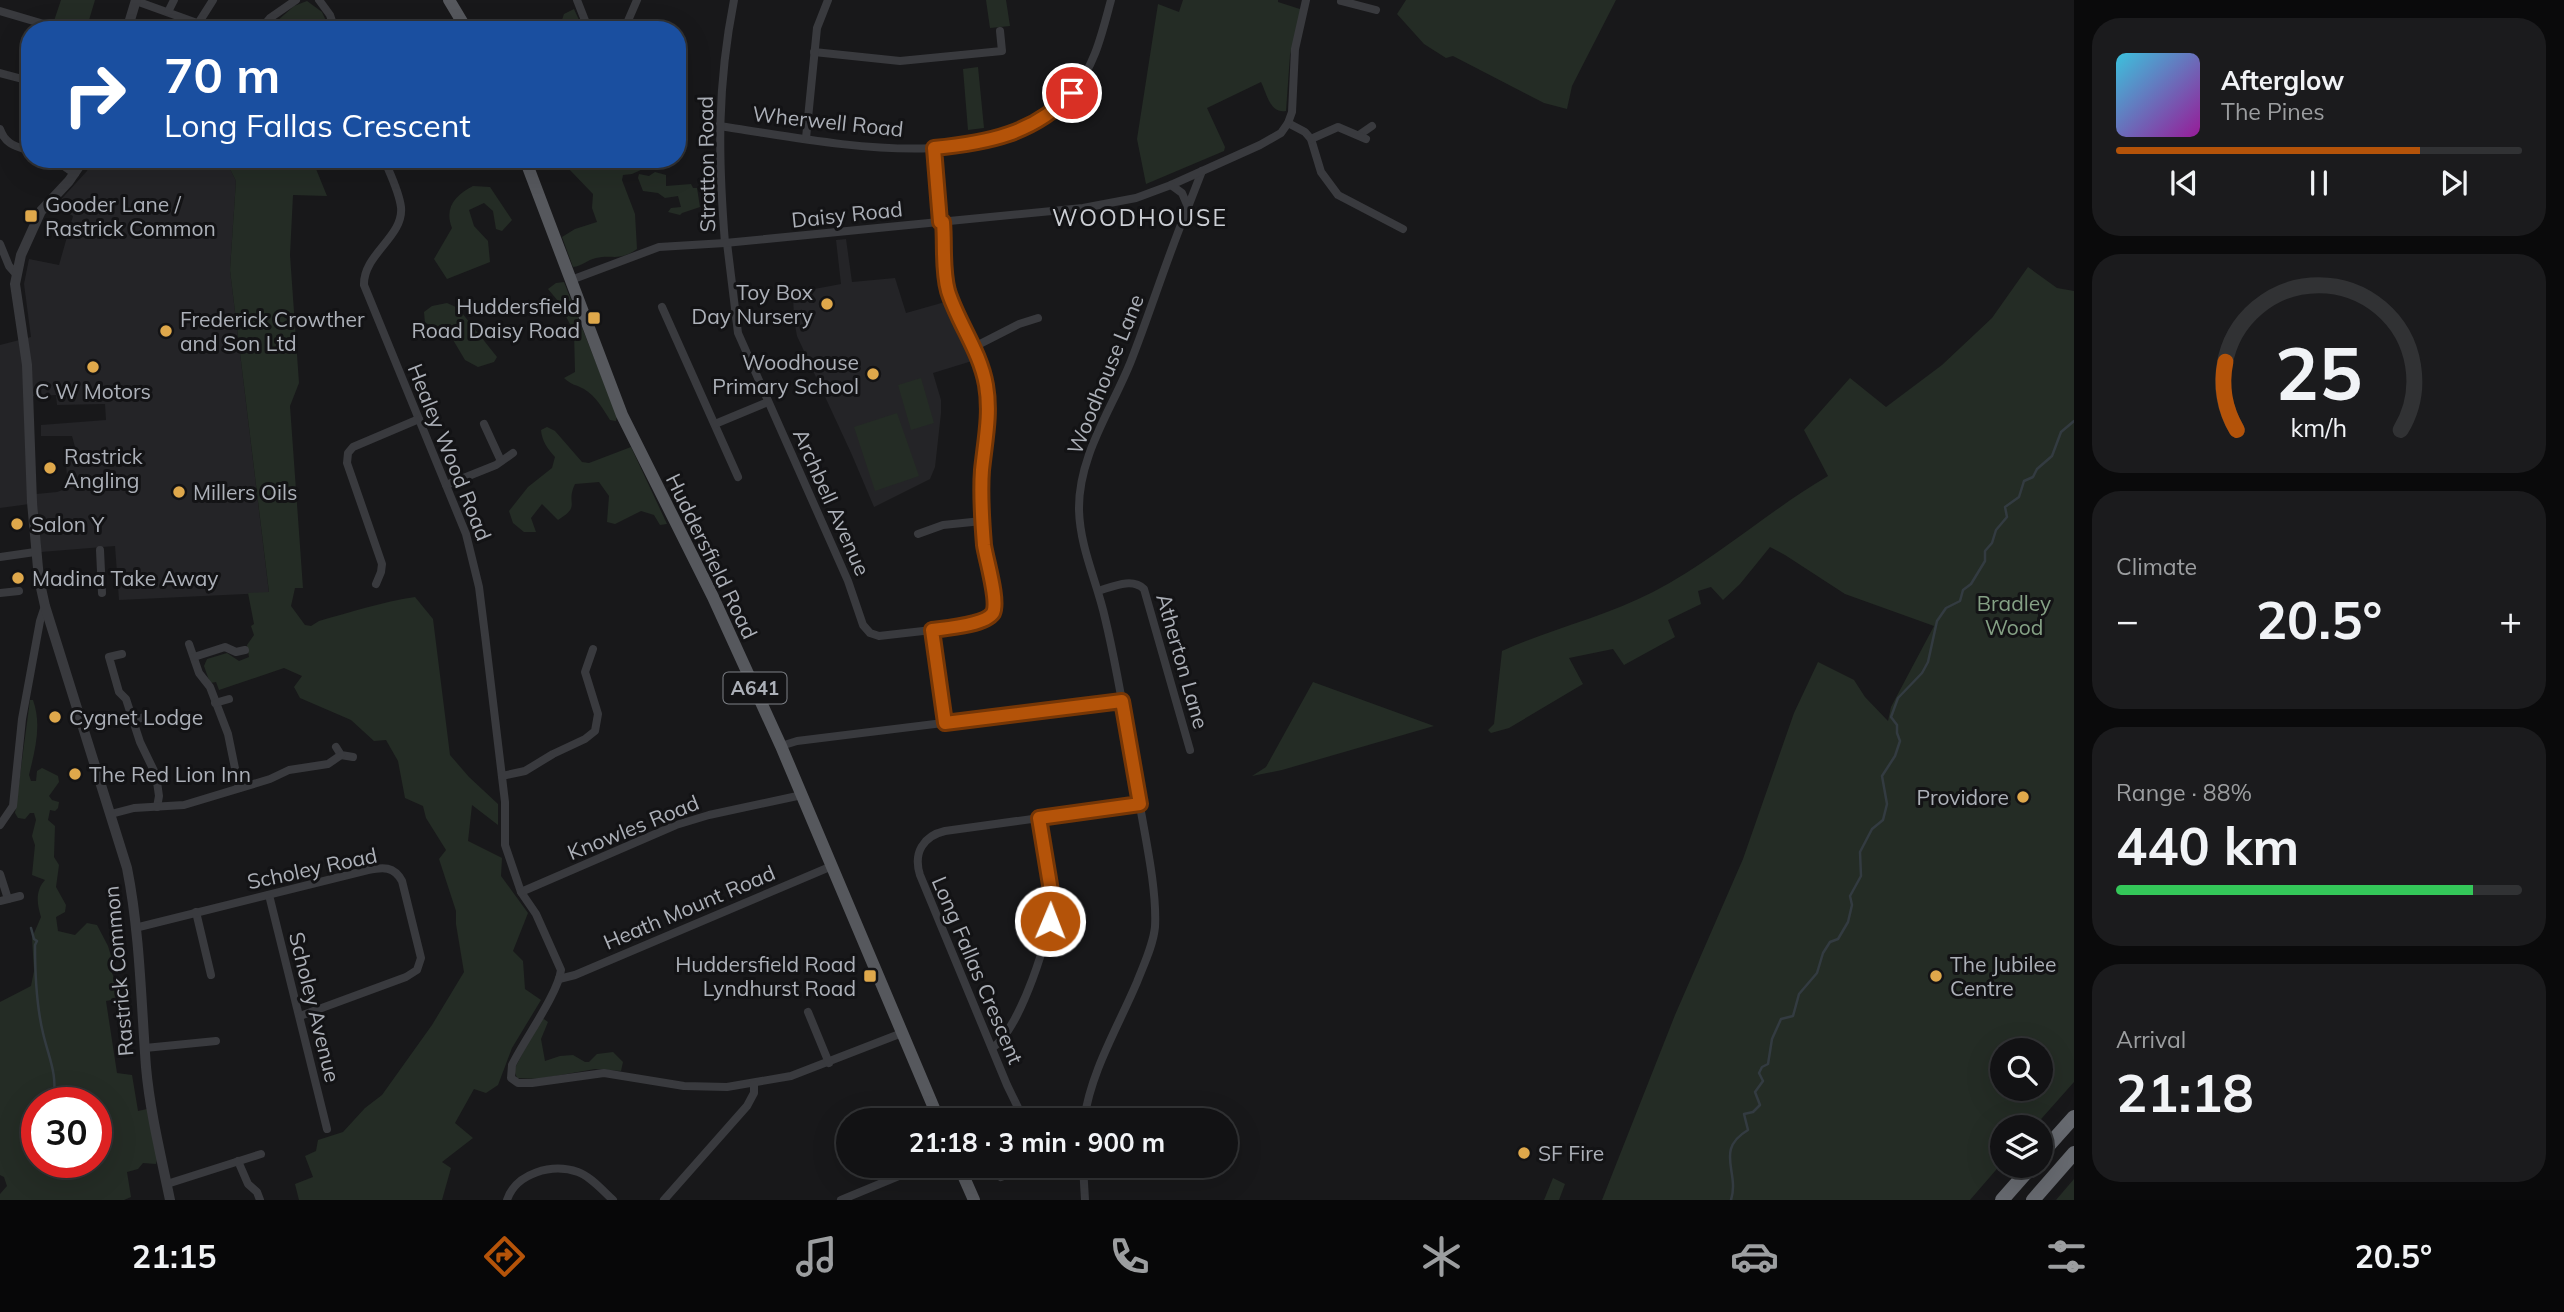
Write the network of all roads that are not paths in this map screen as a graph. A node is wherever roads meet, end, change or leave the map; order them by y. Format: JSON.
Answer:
{"nodes":[{"id":1,"x":174,"y":0,"type":"edge"},
{"id":2,"x":213,"y":0,"type":"edge"},
{"id":3,"x":296,"y":0,"type":"edge"},
{"id":4,"x":319,"y":0,"type":"edge"},
{"id":5,"x":449,"y":0,"type":"edge"},
{"id":6,"x":578,"y":0,"type":"edge"},
{"id":7,"x":637,"y":0,"type":"edge"},
{"id":8,"x":733,"y":0,"type":"edge"},
{"id":9,"x":828,"y":0,"type":"edge"},
{"id":10,"x":1111,"y":0,"type":"edge"},
{"id":11,"x":1306,"y":0,"type":"edge"},
{"id":12,"x":136,"y":1,"type":"edge"},
{"id":13,"x":1341,"y":1,"type":"edge"},
{"id":14,"x":1357,"y":2,"type":"edge"},
{"id":15,"x":1376,"y":10,"type":"dead end"},
{"id":16,"x":0,"y":11,"type":"edge"},
{"id":17,"x":168,"y":12,"type":"junction"},
{"id":18,"x":34,"y":21,"type":"edge"},
{"id":19,"x":130,"y":21,"type":"edge"},
{"id":20,"x":185,"y":21,"type":"edge"},
{"id":21,"x":198,"y":21,"type":"edge"},
{"id":22,"x":268,"y":21,"type":"edge"},
{"id":23,"x":332,"y":21,"type":"edge"},
{"id":24,"x":462,"y":21,"type":"edge"},
{"id":25,"x":585,"y":21,"type":"edge"},
{"id":26,"x":628,"y":21,"type":"edge"},
{"id":27,"x":1000,"y":32,"type":"dead end"},
{"id":28,"x":814,"y":52,"type":"junction"},
{"id":29,"x":0,"y":73,"type":"edge"},
{"id":30,"x":21,"y":79,"type":"edge"},
{"id":31,"x":1288,"y":123,"type":"junction"},
{"id":32,"x":719,"y":126,"type":"junction"},
{"id":33,"x":1372,"y":126,"type":"dead end"},
{"id":34,"x":1,"y":135,"type":"edge"},
{"id":35,"x":806,"y":138,"type":"junction"},
{"id":36,"x":1311,"y":139,"type":"junction"},
{"id":37,"x":21,"y":148,"type":"edge"},
{"id":38,"x":934,"y":148,"type":"junction"},
{"id":39,"x":67,"y":168,"type":"edge"},
{"id":40,"x":79,"y":168,"type":"edge"},
{"id":41,"x":387,"y":168,"type":"edge"},
{"id":42,"x":528,"y":168,"type":"edge"},
{"id":43,"x":1202,"y":171,"type":"junction"},
{"id":44,"x":75,"y":174,"type":"junction"},
{"id":45,"x":1171,"y":185,"type":"junction"},
{"id":46,"x":1188,"y":207,"type":"junction"},
{"id":47,"x":941,"y":222,"type":"junction"},
{"id":48,"x":1403,"y":229,"type":"dead end"},
{"id":49,"x":726,"y":243,"type":"junction"},
{"id":50,"x":1,"y":248,"type":"edge"},
{"id":51,"x":16,"y":274,"type":"junction"},
{"id":52,"x":571,"y":279,"type":"junction"},
{"id":53,"x":662,"y":307,"type":"dead end"},
{"id":54,"x":1038,"y":318,"type":"dead end"},
{"id":55,"x":974,"y":347,"type":"junction"},
{"id":56,"x":768,"y":402,"type":"junction"},
{"id":57,"x":419,"y":419,"type":"junction"},
{"id":58,"x":484,"y":424,"type":"dead end"},
{"id":59,"x":715,"y":424,"type":"junction"},
{"id":60,"x":513,"y":453,"type":"dead end"},
{"id":61,"x":501,"y":461,"type":"junction"},
{"id":62,"x":738,"y":477,"type":"dead end"},
{"id":63,"x":446,"y":485,"type":"junction"},
{"id":64,"x":982,"y":521,"type":"junction"},
{"id":65,"x":918,"y":534,"type":"dead end"},
{"id":66,"x":100,"y":551,"type":"dead end"},
{"id":67,"x":35,"y":552,"type":"junction"},
{"id":68,"x":0,"y":557,"type":"edge"},
{"id":69,"x":381,"y":575,"type":"junction"},
{"id":70,"x":376,"y":584,"type":"dead end"},
{"id":71,"x":389,"y":584,"type":"dead end"},
{"id":72,"x":19,"y":590,"type":"dead end"},
{"id":73,"x":1098,"y":591,"type":"junction"},
{"id":74,"x":102,"y":593,"type":"dead end"},
{"id":75,"x":0,"y":598,"type":"edge"},
{"id":76,"x":45,"y":606,"type":"junction"},
{"id":77,"x":932,"y":630,"type":"junction"},
{"id":78,"x":189,"y":644,"type":"dead end"},
{"id":79,"x":593,"y":649,"type":"dead end"},
{"id":80,"x":245,"y":650,"type":"dead end"},
{"id":81,"x":121,"y":654,"type":"dead end"},
{"id":82,"x":194,"y":657,"type":"junction"},
{"id":83,"x":229,"y":699,"type":"dead end"},
{"id":84,"x":1122,"y":701,"type":"junction"},
{"id":85,"x":215,"y":704,"type":"junction"},
{"id":86,"x":145,"y":717,"type":"dead end"},
{"id":87,"x":133,"y":720,"type":"junction"},
{"id":88,"x":945,"y":723,"type":"junction"},
{"id":89,"x":781,"y":746,"type":"junction"},
{"id":90,"x":1190,"y":750,"type":"dead end"},
{"id":91,"x":353,"y":757,"type":"dead end"},
{"id":92,"x":502,"y":776,"type":"junction"},
{"id":93,"x":239,"y":788,"type":"junction"},
{"id":94,"x":802,"y":795,"type":"junction"},
{"id":95,"x":1140,"y":804,"type":"junction"},
{"id":96,"x":157,"y":807,"type":"junction"},
{"id":97,"x":111,"y":814,"type":"junction"},
{"id":98,"x":1039,"y":818,"type":"junction"},
{"id":99,"x":0,"y":825,"type":"edge"},
{"id":100,"x":832,"y":866,"type":"junction"},
{"id":101,"x":0,"y":874,"type":"edge"},
{"id":102,"x":269,"y":895,"type":"junction"},
{"id":103,"x":523,"y":895,"type":"junction"},
{"id":104,"x":20,"y":896,"type":"dead end"},
{"id":105,"x":4,"y":900,"type":"edge"},
{"id":106,"x":196,"y":912,"type":"junction"},
{"id":107,"x":135,"y":928,"type":"junction"},
{"id":108,"x":211,"y":975,"type":"dead end"},
{"id":109,"x":559,"y":979,"type":"junction"},
{"id":110,"x":808,"y":1012,"type":"dead end"},
{"id":111,"x":300,"y":1016,"type":"junction"},
{"id":112,"x":902,"y":1033,"type":"junction"},
{"id":113,"x":215,"y":1041,"type":"dead end"},
{"id":114,"x":145,"y":1048,"type":"junction"},
{"id":115,"x":992,"y":1048,"type":"junction"},
{"id":116,"x":829,"y":1063,"type":"junction"},
{"id":117,"x":754,"y":1084,"type":"junction"},
{"id":118,"x":934,"y":1108,"type":"edge"},
{"id":119,"x":1019,"y":1108,"type":"edge"},
{"id":120,"x":1087,"y":1108,"type":"edge"},
{"id":121,"x":2074,"y":1117,"type":"edge"},
{"id":122,"x":327,"y":1129,"type":"dead end"},
{"id":123,"x":2053,"y":1140,"type":"edge"},
{"id":124,"x":2074,"y":1153,"type":"edge"},
{"id":125,"x":261,"y":1154,"type":"dead end"},
{"id":126,"x":238,"y":1161,"type":"junction"},
{"id":127,"x":894,"y":1178,"type":"edge"},
{"id":128,"x":964,"y":1178,"type":"edge"},
{"id":129,"x":1084,"y":1178,"type":"edge"},
{"id":130,"x":2021,"y":1178,"type":"edge"},
{"id":131,"x":167,"y":1184,"type":"junction"},
{"id":132,"x":170,"y":1200,"type":"edge"},
{"id":133,"x":260,"y":1200,"type":"edge"},
{"id":134,"x":507,"y":1200,"type":"edge"},
{"id":135,"x":612,"y":1200,"type":"edge"},
{"id":136,"x":664,"y":1200,"type":"edge"},
{"id":137,"x":841,"y":1200,"type":"edge"},
{"id":138,"x":974,"y":1200,"type":"edge"},
{"id":139,"x":1085,"y":1200,"type":"edge"},
{"id":140,"x":2002,"y":1200,"type":"edge"},
{"id":141,"x":2033,"y":1200,"type":"edge"}],
"edges":[{"from":1,"to":17,"type":"street"},
{"from":2,"to":21,"type":"street"},
{"from":3,"to":22,"type":"street"},
{"from":4,"to":23,"type":"street"},
{"from":5,"to":24,"type":"main road"},
{"from":6,"to":25,"type":"street"},
{"from":7,"to":26,"type":"street"},
{"from":8,"to":32,"type":"street","name":"Stratton Road"},
{"from":9,"to":28,"type":"street"},
{"from":10,"to":38,"type":"street","name":"Wherwell Road"},
{"from":11,"to":31,"type":"street"},
{"from":12,"to":17,"type":"street"},
{"from":12,"to":19,"type":"street"},
{"from":13,"to":14,"type":"street"},
{"from":14,"to":15,"type":"street"},
{"from":16,"to":18,"type":"street"},
{"from":17,"to":20,"type":"street"},
{"from":27,"to":28,"type":"street"},
{"from":28,"to":35,"type":"street"},
{"from":29,"to":30,"type":"street"},
{"from":31,"to":36,"type":"street"},
{"from":31,"to":43,"type":"street"},
{"from":32,"to":35,"type":"street","name":"Wherwell Road"},
{"from":32,"to":49,"type":"street","name":"Stratton Road"},
{"from":33,"to":36,"type":"street"},
{"from":34,"to":37,"type":"street"},
{"from":35,"to":38,"type":"street","name":"Wherwell Road"},
{"from":36,"to":48,"type":"street"},
{"from":38,"to":47,"type":"street"},
{"from":39,"to":44,"type":"street"},
{"from":40,"to":44,"type":"street"},
{"from":41,"to":57,"type":"street","name":"Healey Wood Road"},
{"from":42,"to":52,"type":"main road","name":"Huddersfield Road","number":"A641"},
{"from":43,"to":45,"type":"street"},
{"from":43,"to":46,"type":"street","name":"Woodhouse Lane"},
{"from":44,"to":51,"type":"street"},
{"from":45,"to":46,"type":"street"},
{"from":45,"to":47,"type":"street","name":"Daisy Road"},
{"from":46,"to":73,"type":"street","name":"Woodhouse Lane"},
{"from":47,"to":49,"type":"street","name":"Daisy Road"},
{"from":47,"to":55,"type":"street"},
{"from":49,"to":52,"type":"street","name":"Daisy Road"},
{"from":49,"to":56,"type":"street","name":"Archbell Avenue"},
{"from":50,"to":51,"type":"street","name":"Rastrick Common"},
{"from":51,"to":67,"type":"street","name":"Rastrick Common"},
{"from":52,"to":89,"type":"main road","name":"Huddersfield Road","number":"A641"},
{"from":53,"to":59,"type":"street"},
{"from":54,"to":55,"type":"street"},
{"from":55,"to":64,"type":"street"},
{"from":56,"to":59,"type":"street"},
{"from":56,"to":77,"type":"street","name":"Archbell Avenue"},
{"from":57,"to":63,"type":"street","name":"Healey Wood Road"},
{"from":57,"to":69,"type":"street"},
{"from":58,"to":61,"type":"street"},
{"from":59,"to":62,"type":"street"},
{"from":60,"to":61,"type":"street"},
{"from":61,"to":63,"type":"street"},
{"from":63,"to":92,"type":"street","name":"Healey Wood Road"},
{"from":64,"to":65,"type":"street"},
{"from":64,"to":77,"type":"street"},
{"from":66,"to":74,"type":"street"},
{"from":67,"to":68,"type":"street"},
{"from":67,"to":76,"type":"street","name":"Rastrick Common"},
{"from":69,"to":70,"type":"street"},
{"from":69,"to":71,"type":"street"},
{"from":72,"to":75,"type":"street"},
{"from":73,"to":84,"type":"street","name":"Woodhouse Lane"},
{"from":73,"to":90,"type":"street","name":"Atherton Lane"},
{"from":76,"to":97,"type":"street","name":"Rastrick Common"},
{"from":76,"to":99,"type":"street"},
{"from":77,"to":88,"type":"street"},
{"from":78,"to":82,"type":"street"},
{"from":79,"to":92,"type":"street"},
{"from":80,"to":82,"type":"street"},
{"from":81,"to":87,"type":"street"},
{"from":82,"to":85,"type":"street"},
{"from":83,"to":85,"type":"street"},
{"from":84,"to":88,"type":"street"},
{"from":84,"to":95,"type":"street","name":"Woodhouse Lane"},
{"from":85,"to":93,"type":"street"},
{"from":86,"to":87,"type":"street"},
{"from":87,"to":96,"type":"street"},
{"from":88,"to":89,"type":"street"},
{"from":89,"to":94,"type":"main road","name":"Huddersfield Road","number":"A641"},
{"from":91,"to":93,"type":"street"},
{"from":92,"to":103,"type":"street","name":"Healey Wood Road"},
{"from":93,"to":96,"type":"street"},
{"from":94,"to":100,"type":"main road","name":"Huddersfield Road","number":"A641"},
{"from":94,"to":103,"type":"street","name":"Knowles Road"},
{"from":95,"to":98,"type":"street","name":"Long Fallas Crescent"},
{"from":95,"to":120,"type":"street","name":"Woodhouse Lane"},
{"from":96,"to":97,"type":"street"},
{"from":97,"to":107,"type":"street","name":"Rastrick Common"},
{"from":98,"to":115,"type":"street"},
{"from":98,"to":115,"type":"street","name":"Long Fallas Crescent"},
{"from":100,"to":109,"type":"street","name":"Heath Mount Road"},
{"from":100,"to":112,"type":"main road","name":"Huddersfield Road","number":"A641"},
{"from":101,"to":105,"type":"street"},
{"from":102,"to":106,"type":"street","name":"Scholey Road"},
{"from":102,"to":111,"type":"street","name":"Scholey Avenue"},
{"from":102,"to":111,"type":"street","name":"Scholey Road"},
{"from":103,"to":109,"type":"street","name":"Healey Wood Road"},
{"from":104,"to":105,"type":"street"},
{"from":106,"to":107,"type":"street","name":"Scholey Road"},
{"from":106,"to":108,"type":"street"},
{"from":107,"to":114,"type":"street","name":"Rastrick Common"},
{"from":109,"to":117,"type":"street"},
{"from":110,"to":116,"type":"street"},
{"from":111,"to":122,"type":"street","name":"Scholey Avenue"},
{"from":112,"to":116,"type":"street"},
{"from":112,"to":118,"type":"main road","name":"Huddersfield Road","number":"A641"},
{"from":113,"to":114,"type":"street"},
{"from":114,"to":131,"type":"street","name":"Rastrick Common"},
{"from":115,"to":119,"type":"street","name":"Long Fallas Crescent"},
{"from":116,"to":117,"type":"street"},
{"from":117,"to":136,"type":"street"},
{"from":121,"to":123,"type":"highway"},
{"from":124,"to":141,"type":"highway"},
{"from":125,"to":126,"type":"street"},
{"from":126,"to":131,"type":"street"},
{"from":126,"to":133,"type":"street"},
{"from":127,"to":137,"type":"street"},
{"from":128,"to":138,"type":"main road"},
{"from":129,"to":139,"type":"street"},
{"from":130,"to":140,"type":"highway"},
{"from":131,"to":132,"type":"street","name":"Rastrick Common"},
{"from":134,"to":135,"type":"street"}]}
